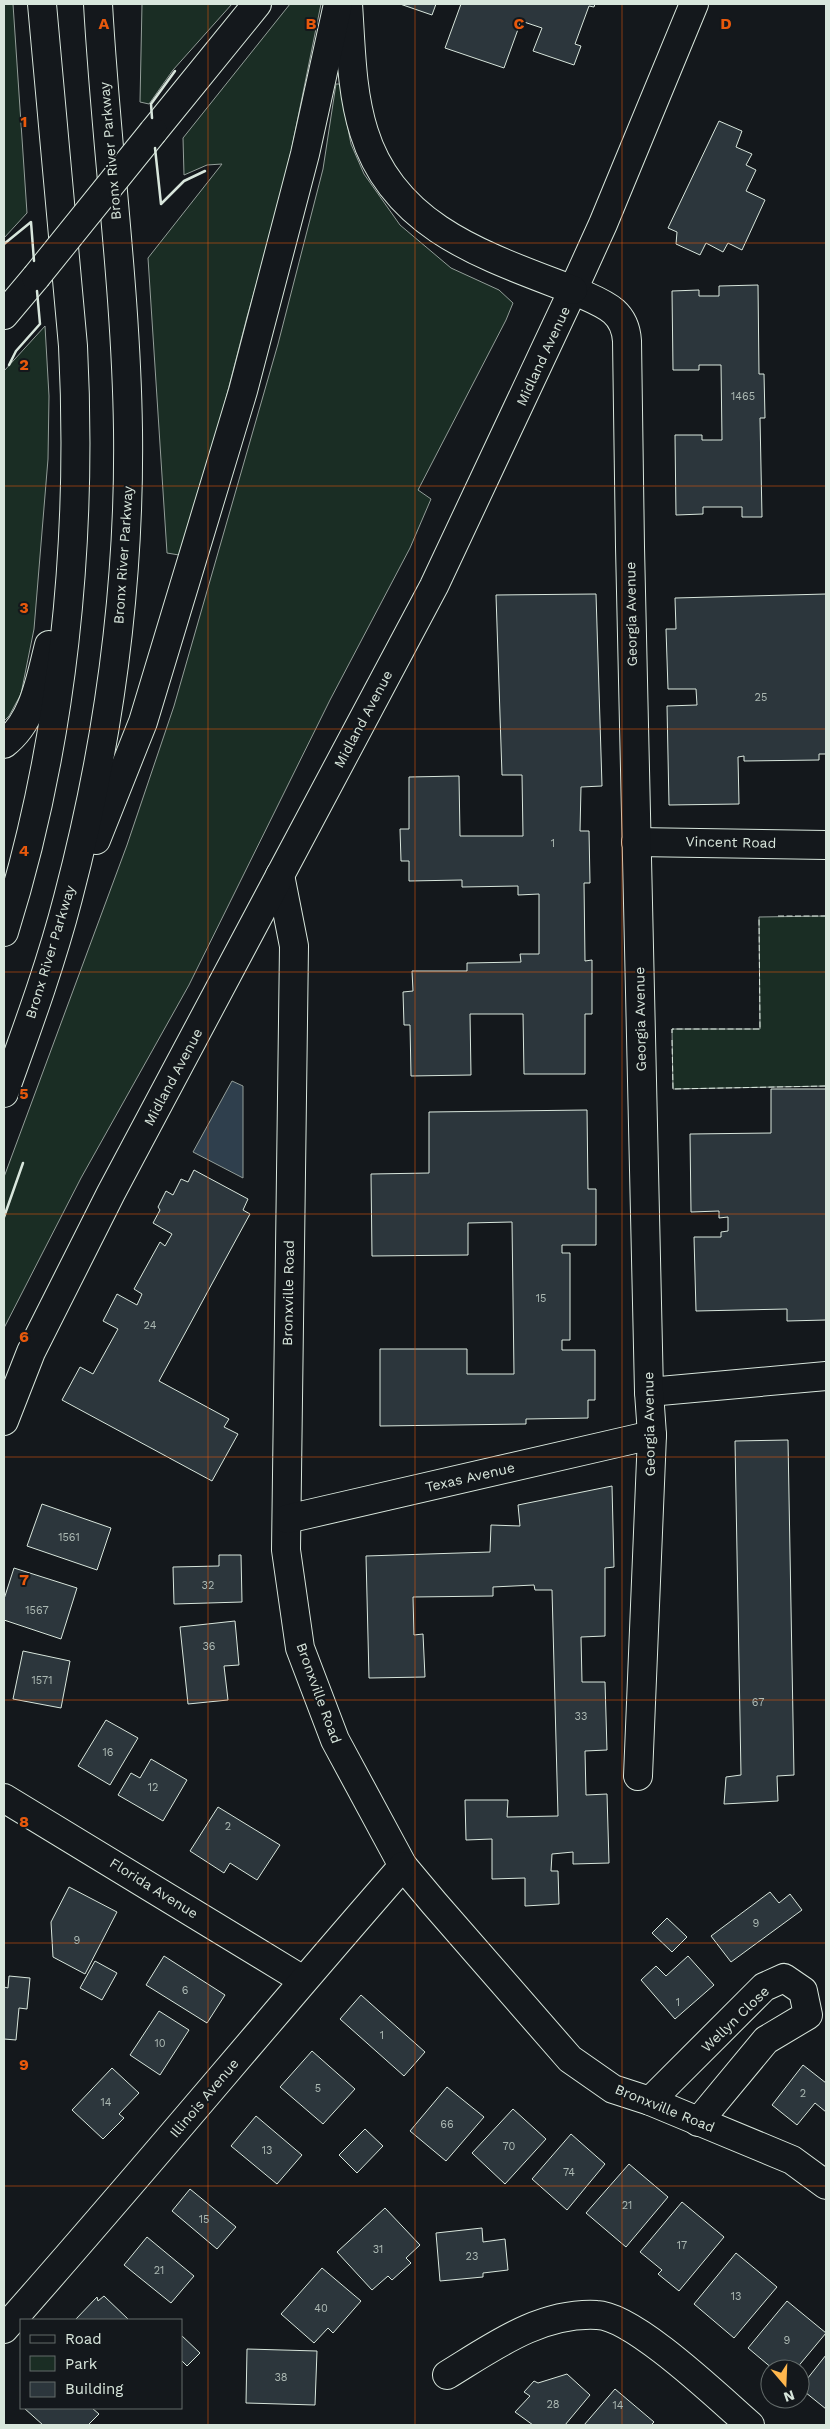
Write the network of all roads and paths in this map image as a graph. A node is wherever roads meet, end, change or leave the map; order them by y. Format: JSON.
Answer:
{"nodes":[{"id":1,"x":42,"y":4,"type":"edge"},
{"id":2,"x":257,"y":4,"type":"edge"},
{"id":3,"x":338,"y":4,"type":"edge"},
{"id":4,"x":348,"y":4,"type":"edge"},
{"id":5,"x":694,"y":4,"type":"edge"},
{"id":6,"x":99,"y":9,"type":"edge"},
{"id":7,"x":573,"y":290,"type":"junction"},
{"id":8,"x":4,"y":314,"type":"edge"},
{"id":9,"x":72,"y":557,"type":"junction"},
{"id":10,"x":4,"y":744,"type":"edge"},
{"id":11,"x":636,"y":842,"type":"junction"},
{"id":12,"x":826,"y":845,"type":"edge"},
{"id":13,"x":280,"y":874,"type":"junction"},
{"id":14,"x":4,"y":932,"type":"edge"},
{"id":15,"x":54,"y":948,"type":"junction"},
{"id":16,"x":4,"y":1093,"type":"edge"},
{"id":17,"x":826,"y":1376,"type":"edge"},
{"id":18,"x":649,"y":1392,"type":"junction"},
{"id":19,"x":4,"y":1421,"type":"edge"},
{"id":20,"x":652,"y":1435,"type":"junction"},
{"id":21,"x":287,"y":1519,"type":"junction"},
{"id":22,"x":638,"y":1776,"type":"dead end"},
{"id":23,"x":4,"y":1798,"type":"edge"},
{"id":24,"x":403,"y":1866,"type":"junction"},
{"id":25,"x":303,"y":1980,"type":"junction"},
{"id":26,"x":650,"y":2101,"type":"junction"},
{"id":27,"x":698,"y":2122,"type":"junction"},
{"id":28,"x":826,"y":2185,"type":"edge"},
{"id":29,"x":4,"y":2329,"type":"edge"},
{"id":30,"x":447,"y":2375,"type":"dead end"},
{"id":31,"x":750,"y":2425,"type":"edge"}],
"edges":[{"from":1,"to":9,"type":"main road"},
{"from":2,"to":8,"type":"main road","bridge":true},
{"from":3,"to":15,"type":"main road"},
{"from":4,"to":7,"type":"main road","name":"Georgia Avenue"},
{"from":5,"to":7,"type":"main road","name":"Midland Avenue"},
{"from":6,"to":15,"type":"main road","name":"Bronx River Parkway"},
{"from":7,"to":11,"type":"main road","name":"Georgia Avenue"},
{"from":7,"to":13,"type":"main road","name":"Midland Avenue"},
{"from":9,"to":10,"type":"main road"},
{"from":9,"to":14,"type":"main road"},
{"from":11,"to":12,"type":"main road","name":"Vincent Road"},
{"from":11,"to":18,"type":"main road","name":"Georgia Avenue"},
{"from":13,"to":19,"type":"main road","name":"Midland Avenue"},
{"from":13,"to":21,"type":"main road","name":"Bronxville Road"},
{"from":15,"to":16,"type":"main road","name":"Bronx River Parkway"},
{"from":17,"to":18,"type":"main road"},
{"from":18,"to":20,"type":"main road","name":"Georgia Avenue"},
{"from":20,"to":21,"type":"main road","name":"Texas Avenue"},
{"from":20,"to":22,"type":"main road","name":"Georgia Avenue"},
{"from":21,"to":24,"type":"main road","name":"Bronxville Road"},
{"from":23,"to":25,"type":"main road","name":"Florida Avenue"},
{"from":24,"to":25,"type":"main road","name":"Illinois Avenue"},
{"from":24,"to":26,"type":"main road","name":"Bronxville Road"},
{"from":25,"to":29,"type":"main road","name":"Illinois Avenue"},
{"from":26,"to":27,"type":"main road","name":"Bronxville Road"},
{"from":26,"to":27,"type":"main road","name":"Wellyn Close"},
{"from":27,"to":28,"type":"main road","name":"Bronxville Road"},
{"from":30,"to":31,"type":"main road"}]}
